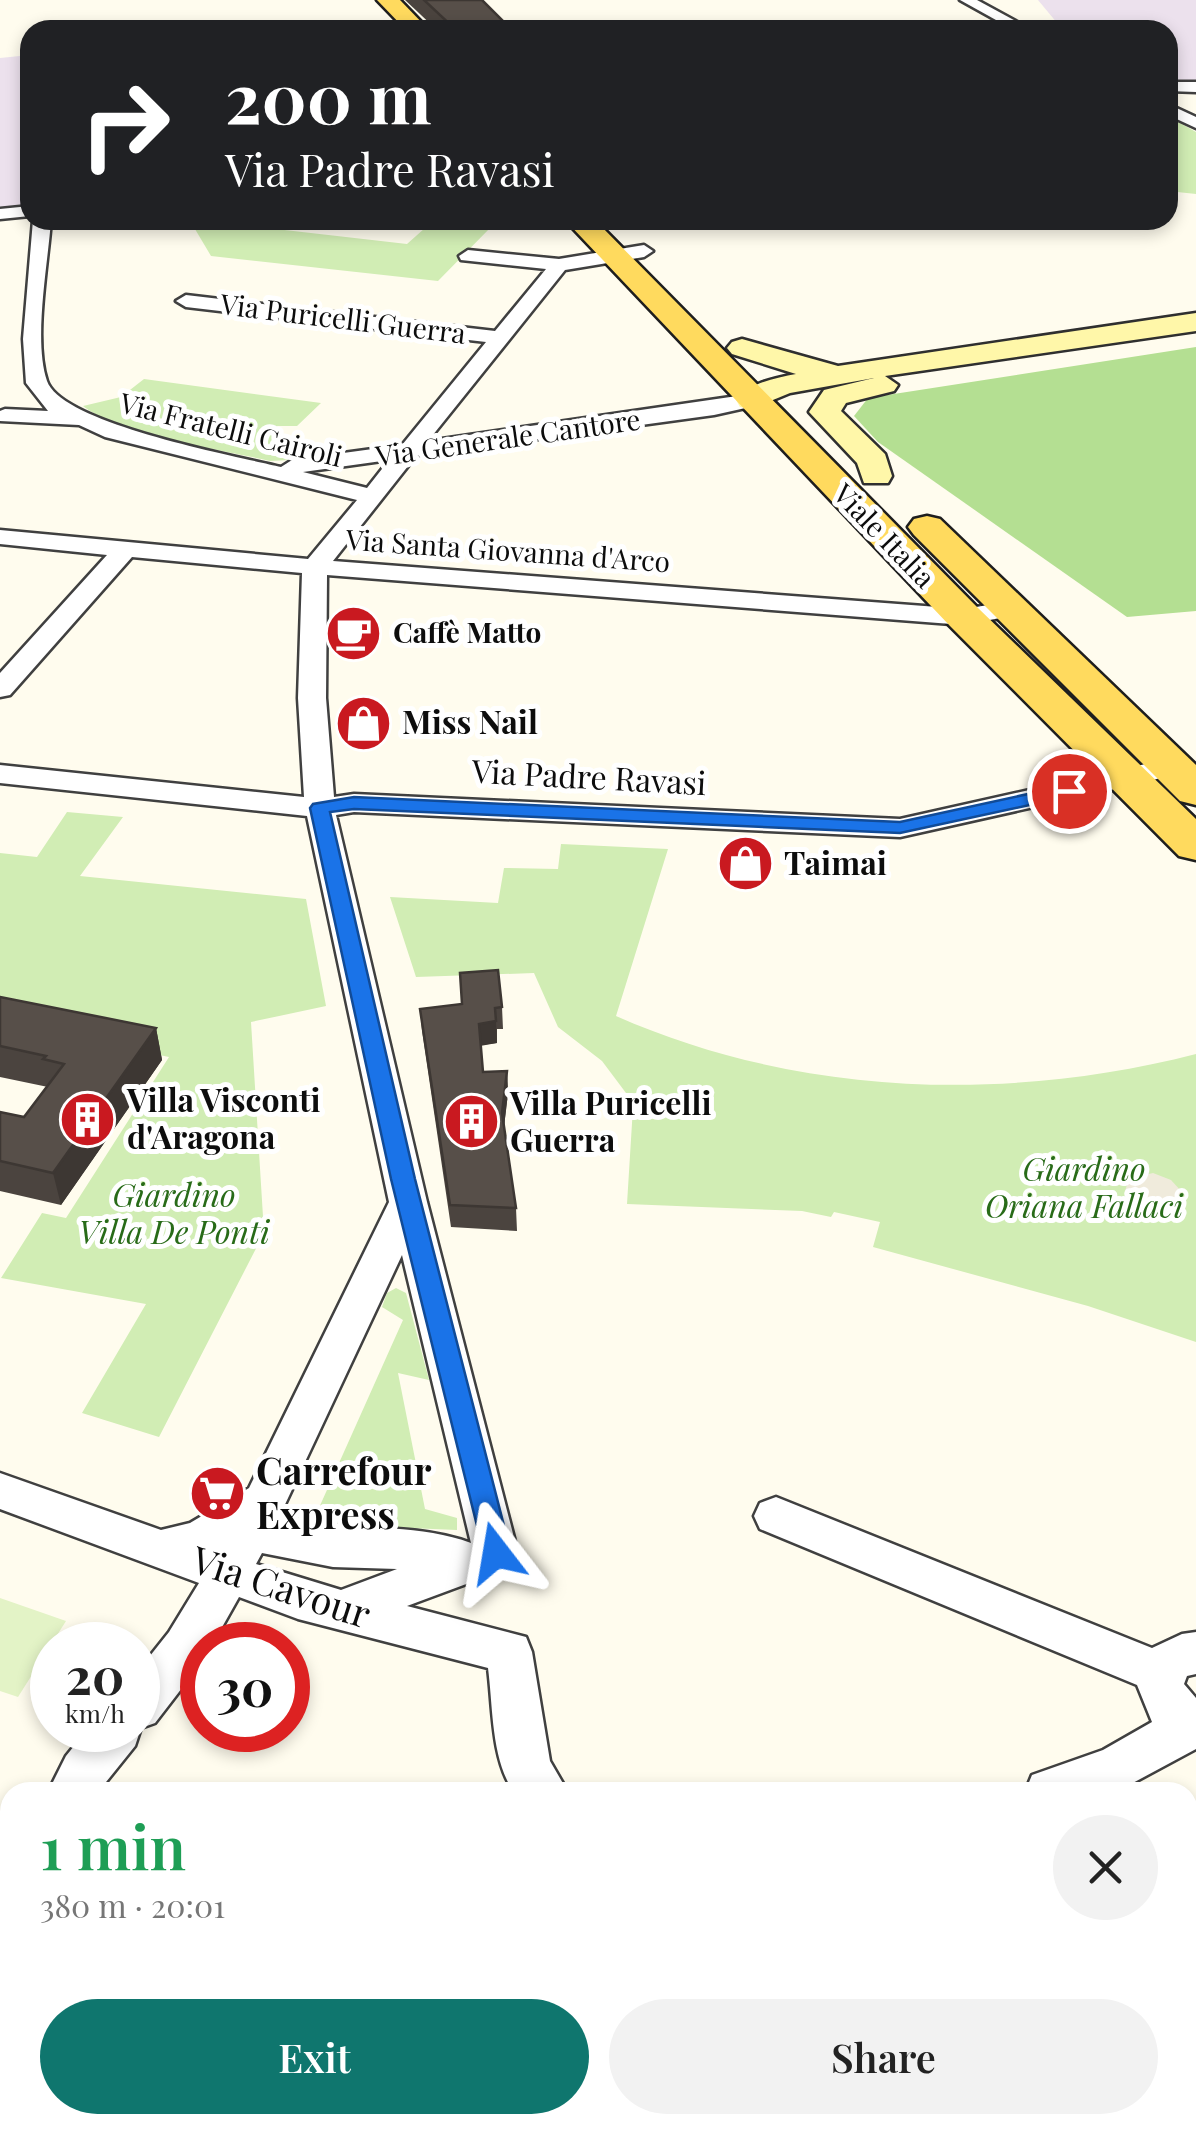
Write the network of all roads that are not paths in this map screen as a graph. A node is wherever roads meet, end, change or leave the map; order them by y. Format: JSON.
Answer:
{"nodes":[{"id":1,"x":388,"y":0,"type":"edge"},
{"id":2,"x":967,"y":0,"type":"edge"},
{"id":3,"x":408,"y":20,"type":"edge"},
{"id":4,"x":1006,"y":20,"type":"edge"},
{"id":5,"x":41,"y":230,"type":"edge"},
{"id":6,"x":594,"y":230,"type":"edge"},
{"id":7,"x":617,"y":230,"type":"edge"},
{"id":8,"x":628,"y":252,"type":"junction"},
{"id":9,"x":468,"y":256,"type":"dead end"},
{"id":10,"x":559,"y":265,"type":"junction"},
{"id":11,"x":186,"y":301,"type":"dead end"},
{"id":12,"x":1196,"y":322,"type":"edge"},
{"id":13,"x":1196,"y":337,"type":"edge"},
{"id":14,"x":500,"y":338,"type":"junction"},
{"id":15,"x":742,"y":348,"type":"junction"},
{"id":16,"x":842,"y":374,"type":"junction"},
{"id":17,"x":897,"y":380,"type":"junction"},
{"id":18,"x":37,"y":383,"type":"junction"},
{"id":19,"x":775,"y":394,"type":"junction"},
{"id":20,"x":2,"y":418,"type":"edge"},
{"id":21,"x":77,"y":420,"type":"junction"},
{"id":22,"x":406,"y":454,"type":"junction"},
{"id":23,"x":264,"y":470,"type":"junction"},
{"id":24,"x":876,"y":476,"type":"junction"},
{"id":25,"x":372,"y":496,"type":"junction"},
{"id":26,"x":0,"y":537,"type":"edge"},
{"id":27,"x":126,"y":549,"type":"junction"},
{"id":28,"x":315,"y":567,"type":"junction"},
{"id":29,"x":1012,"y":609,"type":"junction"},
{"id":30,"x":964,"y":618,"type":"junction"},
{"id":31,"x":0,"y":689,"type":"edge"},
{"id":32,"x":0,"y":774,"type":"edge"},
{"id":33,"x":1165,"y":779,"type":"edge"},
{"id":34,"x":320,"y":808,"type":"junction"},
{"id":35,"x":1196,"y":846,"type":"edge"},
{"id":36,"x":408,"y":1202,"type":"junction"},
{"id":37,"x":368,"y":1286,"type":"junction"},
{"id":38,"x":429,"y":1288,"type":"junction"},
{"id":39,"x":0,"y":1491,"type":"edge"},
{"id":40,"x":262,"y":1509,"type":"junction"},
{"id":41,"x":776,"y":1516,"type":"dead end"},
{"id":42,"x":162,"y":1550,"type":"junction"},
{"id":43,"x":468,"y":1562,"type":"junction"},
{"id":44,"x":228,"y":1575,"type":"junction"},
{"id":45,"x":341,"y":1610,"type":"junction"},
{"id":46,"x":1178,"y":1663,"type":"edge"},
{"id":47,"x":160,"y":1679,"type":"edge"},
{"id":48,"x":1195,"y":1724,"type":"edge"},
{"id":49,"x":100,"y":1752,"type":"edge"},
{"id":50,"x":78,"y":1782,"type":"edge"},
{"id":51,"x":536,"y":1782,"type":"edge"},
{"id":52,"x":1081,"y":1782,"type":"edge"}],
"edges":[{"from":1,"to":3,"type":"main road"},
{"from":2,"to":4,"type":"street"},
{"from":5,"to":18,"type":"street"},
{"from":6,"to":8,"type":"main road","name":"Viale Italia"},
{"from":7,"to":8,"type":"main road","name":"Viale Italia"},
{"from":8,"to":10,"type":"street"},
{"from":8,"to":15,"type":"main road","name":"Viale Italia"},
{"from":8,"to":19,"type":"main road","name":"Viale Italia"},
{"from":9,"to":10,"type":"street"},
{"from":10,"to":14,"type":"street","name":"Via Puricelli Guerra"},
{"from":11,"to":14,"type":"street","name":"Via Puricelli Guerra"},
{"from":12,"to":16,"type":"street","name":"Via Generale Cantore"},
{"from":13,"to":17,"type":"street","name":"Via Generale Cantore"},
{"from":14,"to":22,"type":"street","name":"Via Puricelli Guerra"},
{"from":15,"to":16,"type":"street","name":"Via Generale Cantore"},
{"from":15,"to":19,"type":"main road","name":"Viale Italia"},
{"from":16,"to":19,"type":"street","name":"Via Generale Cantore"},
{"from":17,"to":19,"type":"street","name":"Via Generale Cantore"},
{"from":17,"to":24,"type":"street","name":"Viale Italia"},
{"from":18,"to":20,"type":"street"},
{"from":18,"to":21,"type":"street","name":"Via Fratelli Cairoli"},
{"from":19,"to":22,"type":"street","name":"Via Generale Cantore"},
{"from":19,"to":24,"type":"main road","name":"Viale Italia"},
{"from":19,"to":30,"type":"main road","name":"Viale Italia"},
{"from":20,"to":21,"type":"street","name":"Via Fratelli Cairoli"},
{"from":21,"to":23,"type":"street","name":"Via Fratelli Cairoli"},
{"from":22,"to":23,"type":"street","name":"Via Generale Cantore"},
{"from":22,"to":25,"type":"street","name":"Via Puricelli Guerra"},
{"from":23,"to":25,"type":"street","name":"Via Fratelli Cairoli"},
{"from":24,"to":29,"type":"main road","name":"Viale Italia"},
{"from":25,"to":28,"type":"street","name":"Via Puricelli Guerra"},
{"from":26,"to":27,"type":"street","name":"Via Santa Giovanna d'Arco"},
{"from":27,"to":28,"type":"street","name":"Via Santa Giovanna d'Arco"},
{"from":27,"to":31,"type":"street"},
{"from":28,"to":30,"type":"street","name":"Via Santa Giovanna d'Arco"},
{"from":28,"to":34,"type":"street"},
{"from":29,"to":30,"type":"street","name":"Via Santa Giovanna d'Arco"},
{"from":29,"to":33,"type":"main road","name":"Viale Italia"},
{"from":30,"to":33,"type":"main road","name":"Viale Italia"},
{"from":32,"to":34,"type":"street","name":"Via Padre Ravasi"},
{"from":33,"to":34,"type":"street","name":"Via Padre Ravasi"},
{"from":33,"to":35,"type":"main road","name":"Viale Italia"},
{"from":34,"to":36,"type":"street"},
{"from":36,"to":37,"type":"street"},
{"from":36,"to":38,"type":"street"},
{"from":37,"to":38,"type":"street"},
{"from":37,"to":40,"type":"street"},
{"from":38,"to":43,"type":"street"},
{"from":39,"to":42,"type":"street","name":"Via Cavour"},
{"from":40,"to":42,"type":"street"},
{"from":40,"to":43,"type":"street","name":"Via Cavour"},
{"from":40,"to":44,"type":"street"},
{"from":41,"to":46,"type":"street"},
{"from":42,"to":44,"type":"street","name":"Via Cavour"},
{"from":43,"to":45,"type":"street"},
{"from":44,"to":45,"type":"street","name":"Via Cavour"},
{"from":44,"to":47,"type":"street"},
{"from":45,"to":51,"type":"street","name":"Via Cavour"},
{"from":46,"to":48,"type":"street"},
{"from":48,"to":52,"type":"street"},
{"from":49,"to":50,"type":"street"}]}
